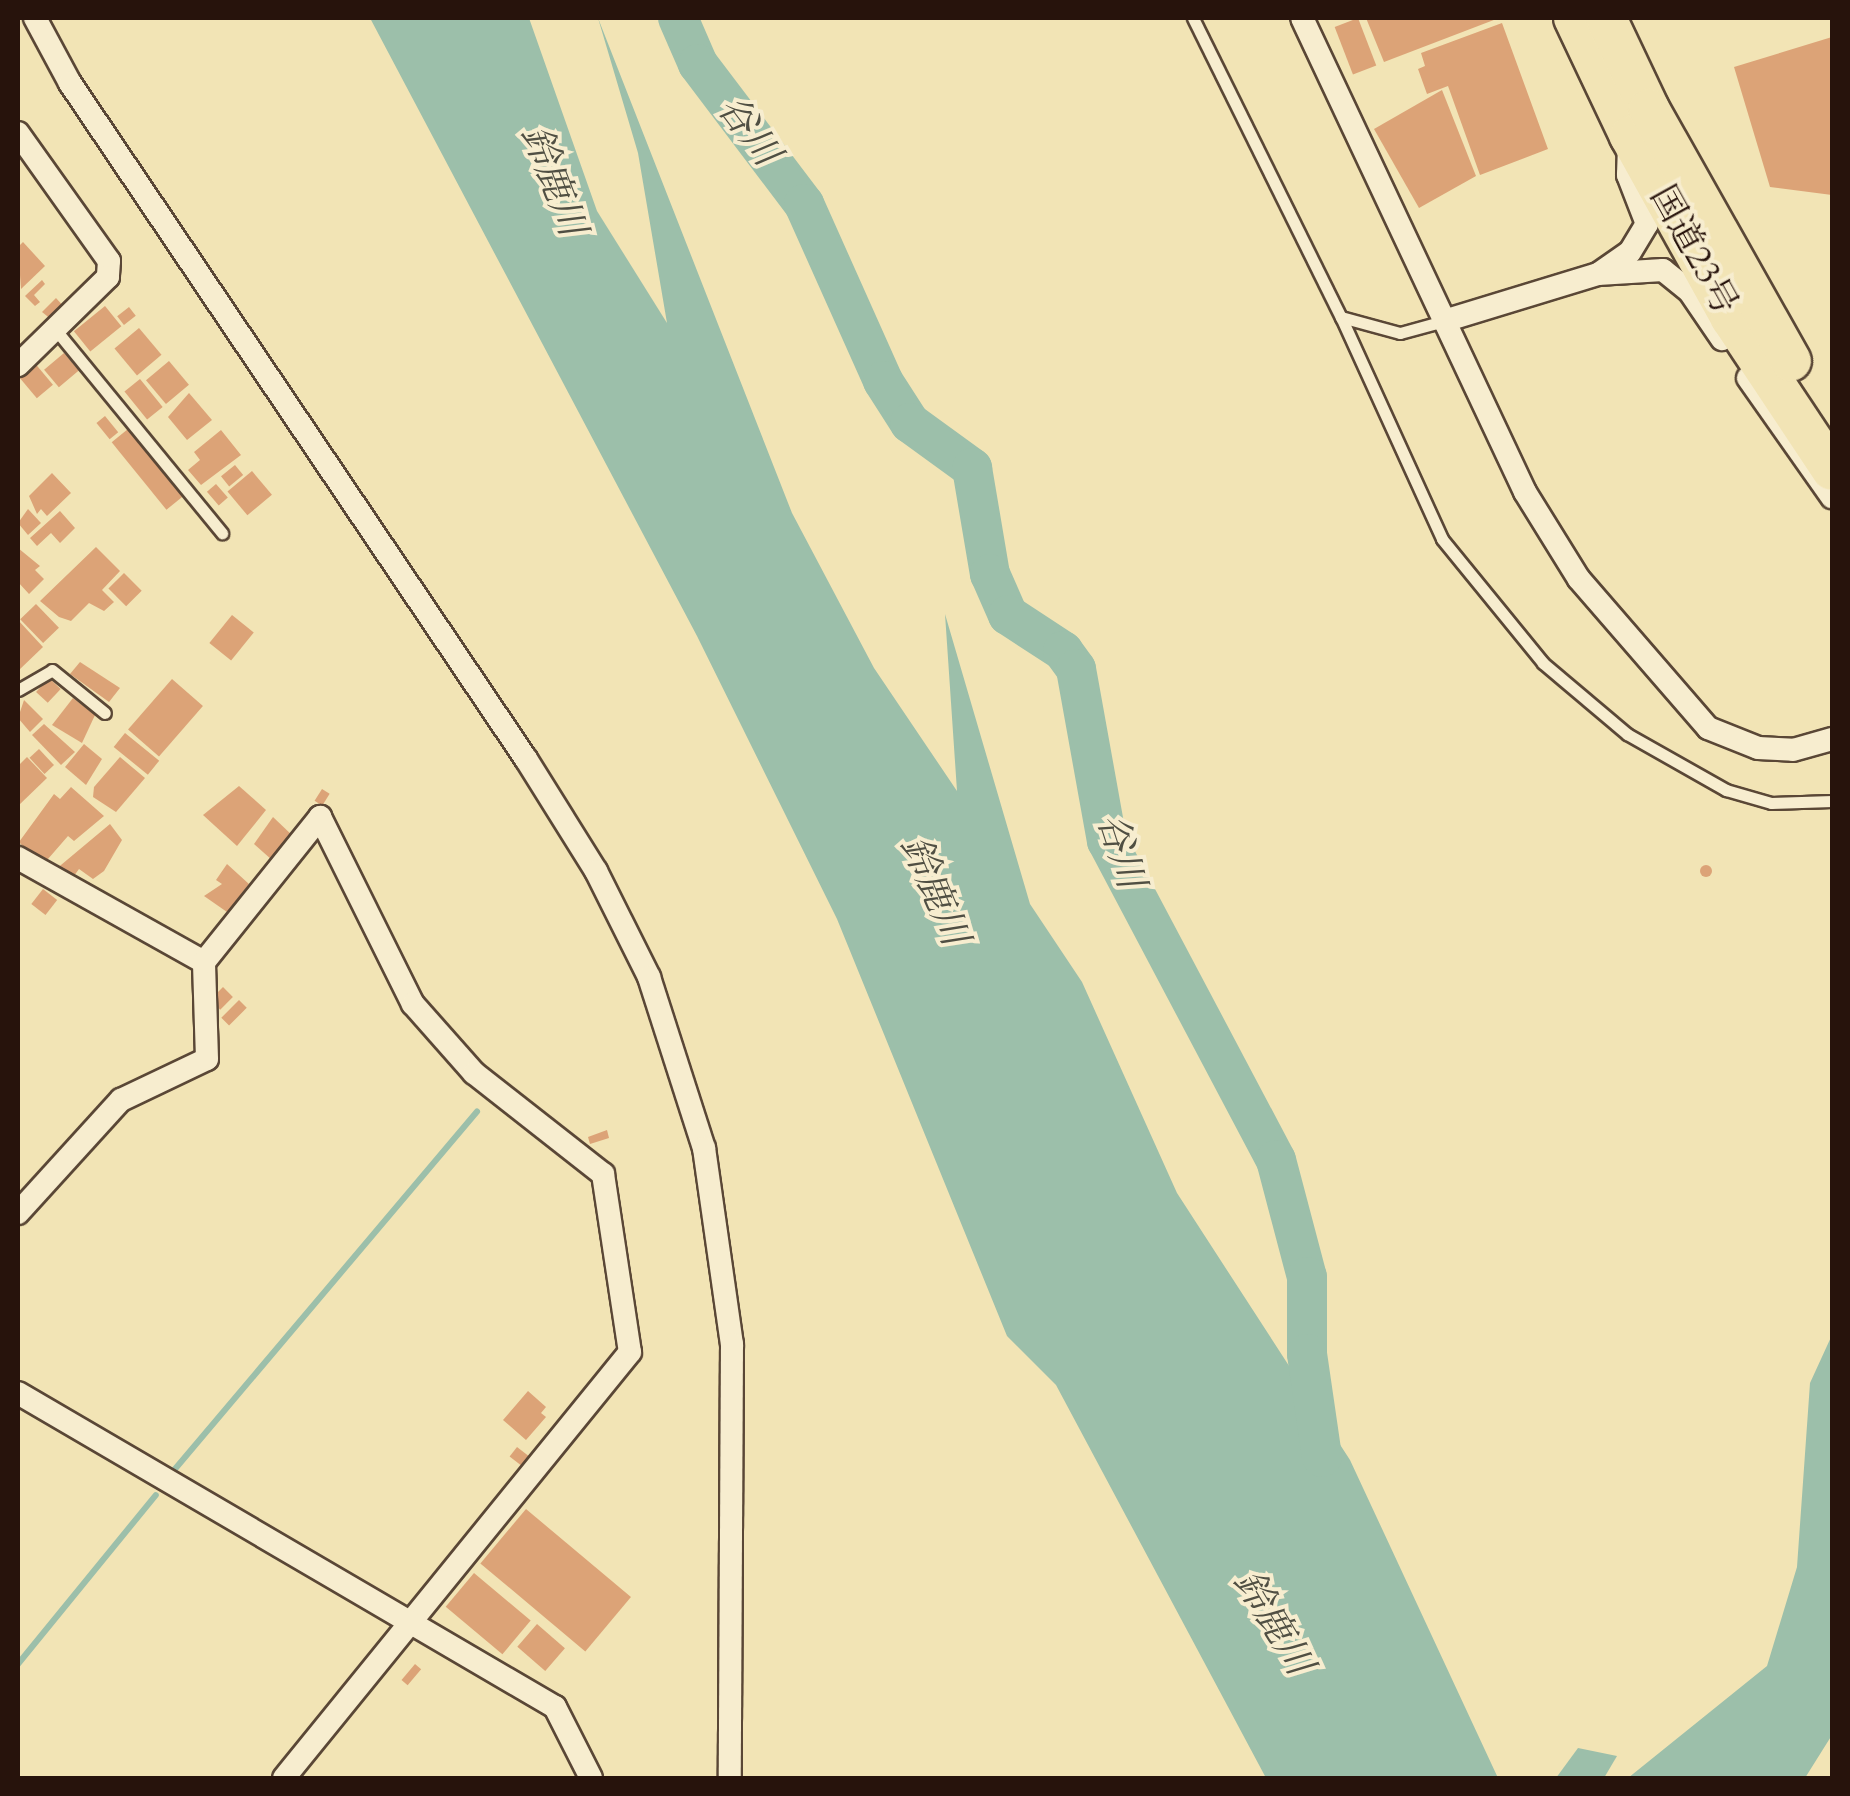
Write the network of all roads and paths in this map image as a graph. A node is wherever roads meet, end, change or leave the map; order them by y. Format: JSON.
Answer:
{"nodes":[{"id":1,"x":35,"y":18,"type":"edge"},
{"id":2,"x":1192,"y":18,"type":"edge"},
{"id":3,"x":1302,"y":18,"type":"edge"},
{"id":4,"x":1574,"y":18,"type":"edge"},
{"id":5,"x":1606,"y":18,"type":"edge"},
{"id":6,"x":18,"y":133,"type":"edge"},
{"id":7,"x":1630,"y":136,"type":"junction"},
{"id":8,"x":1598,"y":274,"type":"junction"},
{"id":9,"x":1342,"y":316,"type":"junction"},
{"id":10,"x":1444,"y":320,"type":"junction"},
{"id":11,"x":55,"y":328,"type":"junction"},
{"id":12,"x":18,"y":365,"type":"edge"},
{"id":13,"x":1832,"y":426,"type":"edge"},
{"id":14,"x":1832,"y":470,"type":"edge"},
{"id":15,"x":1832,"y":497,"type":"edge"},
{"id":16,"x":222,"y":532,"type":"dead end"},
{"id":17,"x":18,"y":690,"type":"edge"},
{"id":18,"x":106,"y":713,"type":"dead end"},
{"id":19,"x":1832,"y":740,"type":"edge"},
{"id":20,"x":1832,"y":802,"type":"edge"},
{"id":21,"x":18,"y":858,"type":"edge"},
{"id":22,"x":204,"y":962,"type":"junction"},
{"id":23,"x":18,"y":1213,"type":"edge"},
{"id":24,"x":18,"y":1393,"type":"edge"},
{"id":25,"x":412,"y":1622,"type":"junction"},
{"id":26,"x":284,"y":1778,"type":"edge"},
{"id":27,"x":591,"y":1778,"type":"edge"},
{"id":28,"x":730,"y":1778,"type":"edge"}],
"edges":[{"from":1,"to":28,"type":"street"},
{"from":2,"to":9,"type":"lane"},
{"from":3,"to":10,"type":"street"},
{"from":4,"to":7,"type":"highway","name":"国道23号"},
{"from":5,"to":13,"type":"highway","name":"国道23号"},
{"from":6,"to":11,"type":"street"},
{"from":7,"to":8,"type":"street"},
{"from":7,"to":14,"type":"highway","name":"国道23号"},
{"from":8,"to":10,"type":"street"},
{"from":8,"to":15,"type":"street"},
{"from":9,"to":10,"type":"lane"},
{"from":9,"to":20,"type":"lane"},
{"from":10,"to":19,"type":"street"},
{"from":11,"to":12,"type":"street"},
{"from":11,"to":16,"type":"lane"},
{"from":17,"to":18,"type":"lane"},
{"from":21,"to":22,"type":"street"},
{"from":22,"to":23,"type":"street"},
{"from":22,"to":25,"type":"street"},
{"from":24,"to":25,"type":"street"},
{"from":25,"to":26,"type":"street"},
{"from":25,"to":27,"type":"street"}]}
